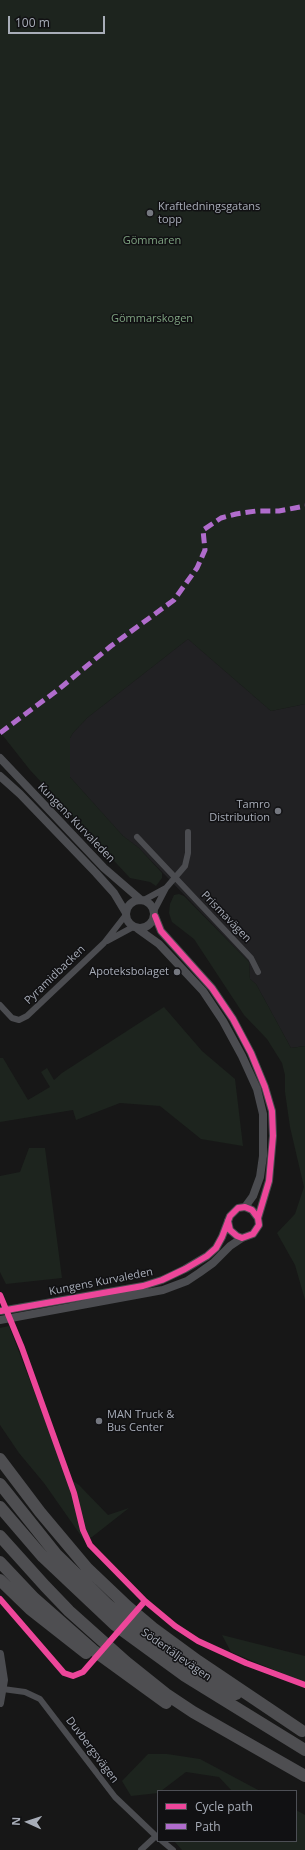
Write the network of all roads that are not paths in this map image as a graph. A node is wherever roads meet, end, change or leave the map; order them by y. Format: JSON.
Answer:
{"nodes":[{"id":1,"x":0,"y":758,"type":"edge"},
{"id":2,"x":0,"y":776,"type":"edge"},
{"id":3,"x":188,"y":832,"type":"dead end"},
{"id":4,"x":137,"y":837,"type":"dead end"},
{"id":5,"x":175,"y":879,"type":"junction"},
{"id":6,"x":166,"y":888,"type":"junction"},
{"id":7,"x":142,"y":900,"type":"junction"},
{"id":8,"x":154,"y":913,"type":"junction"},
{"id":9,"x":126,"y":914,"type":"junction"},
{"id":10,"x":136,"y":928,"type":"junction"},
{"id":11,"x":104,"y":943,"type":"junction"},
{"id":12,"x":258,"y":972,"type":"dead end"},
{"id":13,"x":0,"y":1005,"type":"edge"},
{"id":14,"x":245,"y":1207,"type":"junction"},
{"id":15,"x":258,"y":1218,"type":"junction"},
{"id":16,"x":228,"y":1221,"type":"junction"},
{"id":17,"x":242,"y":1238,"type":"junction"},
{"id":18,"x":0,"y":1311,"type":"edge"},
{"id":19,"x":0,"y":1320,"type":"edge"},
{"id":20,"x":0,"y":1459,"type":"edge"},
{"id":21,"x":0,"y":1484,"type":"edge"},
{"id":22,"x":0,"y":1507,"type":"edge"},
{"id":23,"x":0,"y":1536,"type":"edge"},
{"id":24,"x":0,"y":1562,"type":"edge"},
{"id":25,"x":0,"y":1580,"type":"edge"},
{"id":26,"x":0,"y":1654,"type":"edge"},
{"id":27,"x":130,"y":1678,"type":"junction"},
{"id":28,"x":3,"y":1689,"type":"junction"},
{"id":29,"x":0,"y":1702,"type":"edge"},
{"id":30,"x":303,"y":1732,"type":"edge"},
{"id":31,"x":305,"y":1750,"type":"edge"},
{"id":32,"x":305,"y":1776,"type":"edge"},
{"id":33,"x":305,"y":1785,"type":"edge"},
{"id":34,"x":157,"y":1837,"type":"edge"},
{"id":35,"x":163,"y":1842,"type":"edge"},
{"id":36,"x":141,"y":1850,"type":"edge"},
{"id":37,"x":173,"y":1850,"type":"edge"}],
"edges":[{"from":1,"to":7,"type":"street","name":"Kungens Kurvaleden"},
{"from":2,"to":9,"type":"street","name":"Kungens Kurvaleden"},
{"from":3,"to":5,"type":"street"},
{"from":4,"to":5,"type":"street","name":"Prismavägen"},
{"from":5,"to":6,"type":"street"},
{"from":5,"to":12,"type":"street","name":"Prismavägen"},
{"from":6,"to":7,"type":"street"},
{"from":6,"to":8,"type":"street"},
{"from":7,"to":8,"type":"street"},
{"from":7,"to":9,"type":"street"},
{"from":8,"to":10,"type":"street"},
{"from":8,"to":15,"type":"street"},
{"from":9,"to":10,"type":"street"},
{"from":9,"to":11,"type":"street","name":"Pyramidbacken"},
{"from":10,"to":11,"type":"street","name":"Pyramidbacken"},
{"from":10,"to":14,"type":"street"},
{"from":11,"to":13,"type":"street","name":"Pyramidbacken"},
{"from":14,"to":15,"type":"street"},
{"from":14,"to":16,"type":"street"},
{"from":15,"to":17,"type":"street"},
{"from":16,"to":17,"type":"street"},
{"from":16,"to":18,"type":"street","name":"Kungens Kurvaleden"},
{"from":17,"to":19,"type":"street","name":"Kungens Kurvaleden"},
{"from":20,"to":30,"type":"highway"},
{"from":21,"to":30,"type":"highway","name":"Södertäljevägen"},
{"from":22,"to":31,"type":"highway"},
{"from":23,"to":32,"type":"highway"},
{"from":24,"to":27,"type":"highway"},
{"from":25,"to":27,"type":"highway"},
{"from":26,"to":28,"type":"street"},
{"from":27,"to":33,"type":"highway"},
{"from":28,"to":29,"type":"street"},
{"from":28,"to":34,"type":"street","name":"Duvbergsvägen"},
{"from":34,"to":36,"type":"street"},
{"from":35,"to":37,"type":"street"}]}
